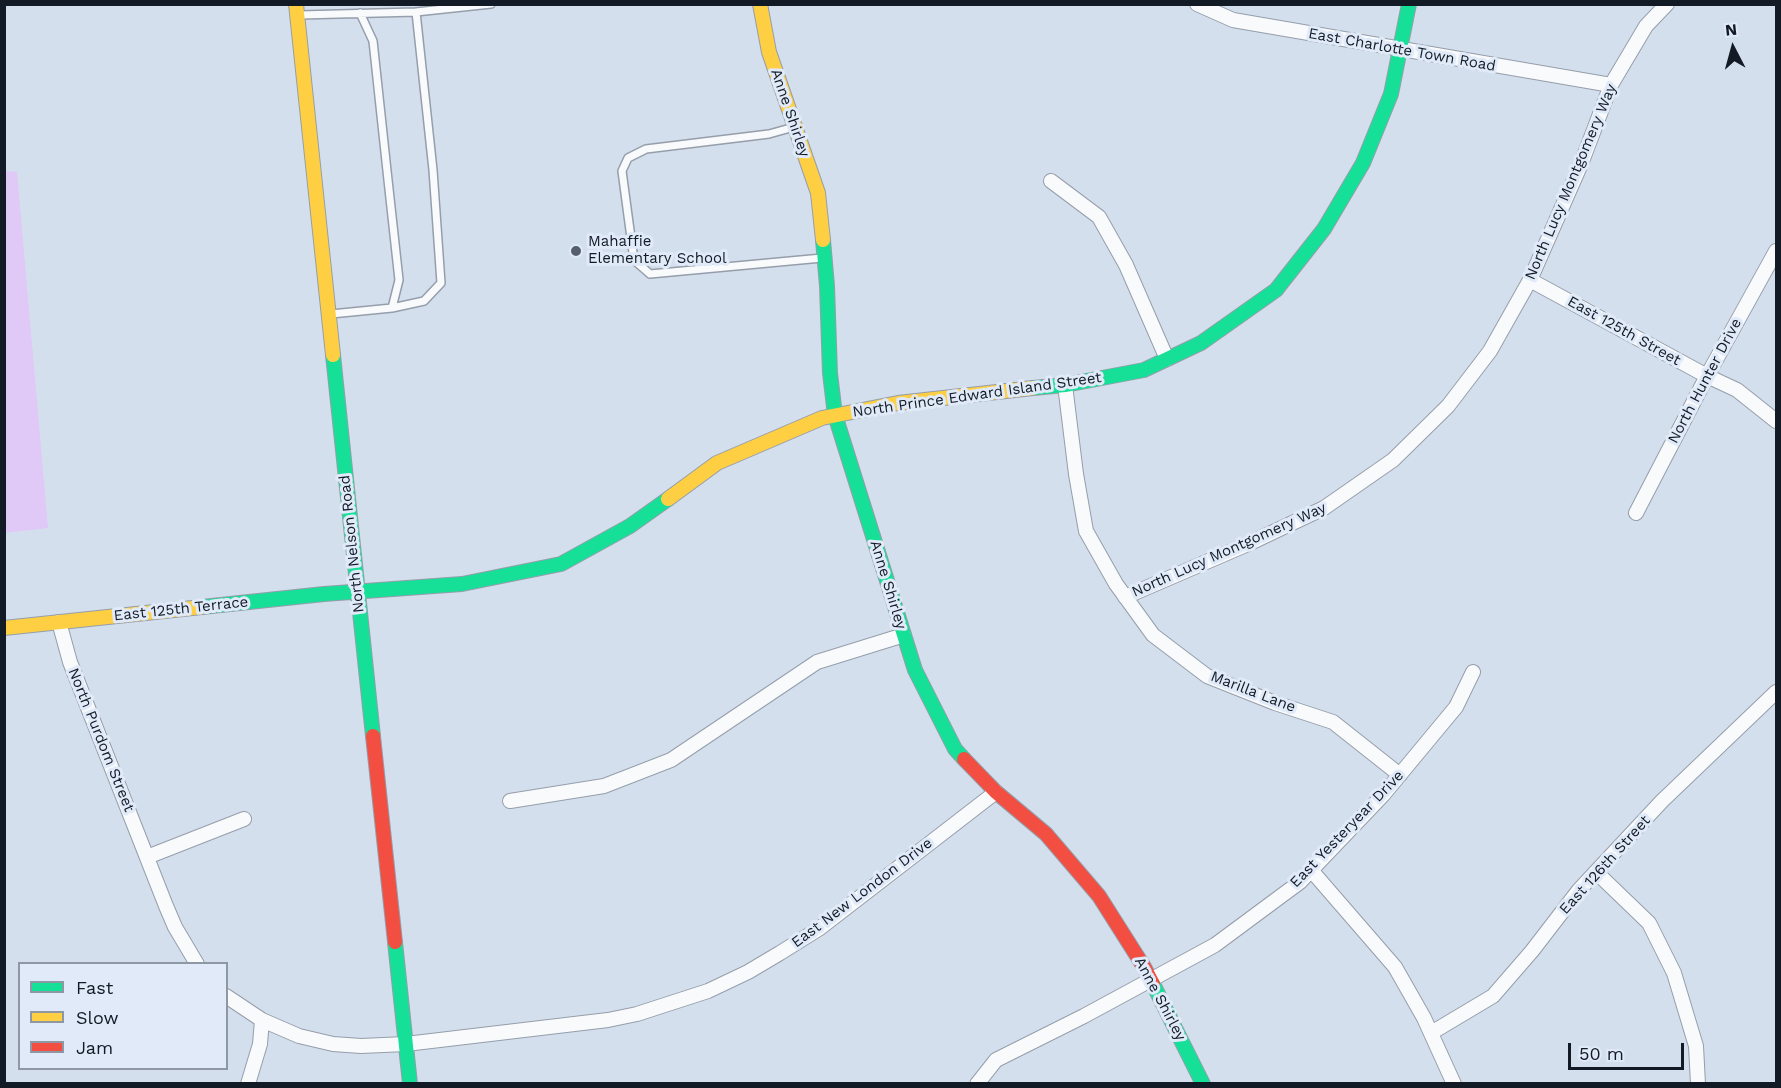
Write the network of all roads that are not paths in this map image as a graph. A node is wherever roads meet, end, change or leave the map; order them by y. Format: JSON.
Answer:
{"nodes":[{"id":1,"x":491,"y":4,"type":"edge"},
{"id":2,"x":760,"y":4,"type":"edge"},
{"id":3,"x":1197,"y":4,"type":"edge"},
{"id":4,"x":1409,"y":4,"type":"edge"},
{"id":5,"x":1667,"y":4,"type":"edge"},
{"id":6,"x":296,"y":10,"type":"edge"},
{"id":7,"x":416,"y":12,"type":"junction"},
{"id":8,"x":360,"y":13,"type":"junction"},
{"id":9,"x":1400,"y":50,"type":"junction"},
{"id":10,"x":1611,"y":85,"type":"junction"},
{"id":11,"x":794,"y":127,"type":"junction"},
{"id":12,"x":1051,"y":181,"type":"dead end"},
{"id":13,"x":1776,"y":251,"type":"edge"},
{"id":14,"x":824,"y":258,"type":"junction"},
{"id":15,"x":1530,"y":280,"type":"junction"},
{"id":16,"x":392,"y":308,"type":"junction"},
{"id":17,"x":328,"y":315,"type":"junction"},
{"id":18,"x":1167,"y":359,"type":"junction"},
{"id":19,"x":1707,"y":376,"type":"junction"},
{"id":20,"x":1065,"y":385,"type":"junction"},
{"id":21,"x":835,"y":415,"type":"junction"},
{"id":22,"x":1776,"y":421,"type":"edge"},
{"id":23,"x":1636,"y":513,"type":"dead end"},
{"id":24,"x":357,"y":591,"type":"junction"},
{"id":25,"x":1125,"y":597,"type":"junction"},
{"id":26,"x":59,"y":622,"type":"junction"},
{"id":27,"x":4,"y":628,"type":"edge"},
{"id":28,"x":904,"y":635,"type":"junction"},
{"id":29,"x":1473,"y":672,"type":"dead end"},
{"id":30,"x":1774,"y":699,"type":"edge"},
{"id":31,"x":1400,"y":775,"type":"junction"},
{"id":32,"x":996,"y":792,"type":"junction"},
{"id":33,"x":510,"y":801,"type":"dead end"},
{"id":34,"x":244,"y":819,"type":"dead end"},
{"id":35,"x":147,"y":857,"type":"junction"},
{"id":36,"x":1311,"y":870,"type":"junction"},
{"id":37,"x":1596,"y":872,"type":"junction"},
{"id":38,"x":196,"y":962,"type":"edge"},
{"id":39,"x":1151,"y":980,"type":"junction"},
{"id":40,"x":228,"y":997,"type":"edge"},
{"id":41,"x":262,"y":1020,"type":"junction"},
{"id":42,"x":1431,"y":1033,"type":"junction"},
{"id":43,"x":406,"y":1044,"type":"junction"},
{"id":44,"x":248,"y":1083,"type":"edge"},
{"id":45,"x":410,"y":1083,"type":"edge"},
{"id":46,"x":977,"y":1083,"type":"edge"},
{"id":47,"x":1203,"y":1083,"type":"edge"},
{"id":48,"x":1454,"y":1083,"type":"edge"},
{"id":49,"x":1698,"y":1083,"type":"edge"}],
"edges":[{"from":1,"to":7,"type":"lane"},
{"from":2,"to":11,"type":"street","name":"Anne Shirley"},
{"from":3,"to":9,"type":"street","name":"East Charlotte Town Road"},
{"from":4,"to":9,"type":"street","name":"North Prince Edward Island Street"},
{"from":5,"to":10,"type":"street","name":"North Lucy Montgomery Way"},
{"from":6,"to":8,"type":"lane"},
{"from":6,"to":17,"type":"street","name":"North Nelson Road"},
{"from":7,"to":8,"type":"lane"},
{"from":7,"to":16,"type":"lane"},
{"from":8,"to":16,"type":"lane"},
{"from":9,"to":10,"type":"street","name":"East Charlotte Town Road"},
{"from":9,"to":18,"type":"street","name":"North Prince Edward Island Street"},
{"from":10,"to":15,"type":"street","name":"North Lucy Montgomery Way"},
{"from":11,"to":14,"type":"street","name":"Anne Shirley"},
{"from":11,"to":14,"type":"lane"},
{"from":12,"to":18,"type":"street"},
{"from":13,"to":19,"type":"street","name":"North Hunter Drive"},
{"from":14,"to":21,"type":"street","name":"Anne Shirley"},
{"from":15,"to":19,"type":"street","name":"East 125th Street"},
{"from":15,"to":25,"type":"street","name":"North Lucy Montgomery Way"},
{"from":16,"to":17,"type":"lane"},
{"from":17,"to":24,"type":"street","name":"North Nelson Road"},
{"from":18,"to":20,"type":"street","name":"North Prince Edward Island Street"},
{"from":19,"to":22,"type":"street","name":"East 125th Street"},
{"from":19,"to":23,"type":"street","name":"North Hunter Drive"},
{"from":20,"to":21,"type":"street","name":"North Prince Edward Island Street"},
{"from":20,"to":25,"type":"street","name":"Marilla Lane"},
{"from":21,"to":24,"type":"street","name":"North Prince Edward Island Street"},
{"from":21,"to":28,"type":"street","name":"Anne Shirley"},
{"from":24,"to":26,"type":"street","name":"East 125th Terrace"},
{"from":24,"to":43,"type":"street","name":"North Nelson Road"},
{"from":25,"to":31,"type":"street","name":"Marilla Lane"},
{"from":26,"to":27,"type":"street","name":"East 125th Terrace"},
{"from":26,"to":35,"type":"street","name":"North Purdom Street"},
{"from":28,"to":32,"type":"street","name":"Anne Shirley"},
{"from":28,"to":33,"type":"street"},
{"from":29,"to":31,"type":"street","name":"East Yesteryear Drive"},
{"from":30,"to":37,"type":"street","name":"East 126th Street"},
{"from":31,"to":36,"type":"street","name":"East Yesteryear Drive"},
{"from":32,"to":39,"type":"street","name":"Anne Shirley"},
{"from":32,"to":43,"type":"street","name":"East New London Drive"},
{"from":34,"to":35,"type":"street"},
{"from":35,"to":38,"type":"street","name":"North Purdom Street"},
{"from":36,"to":39,"type":"street","name":"East Yesteryear Drive"},
{"from":36,"to":42,"type":"street"},
{"from":37,"to":42,"type":"street","name":"East 126th Street"},
{"from":37,"to":49,"type":"street"},
{"from":39,"to":46,"type":"street","name":"East Yesteryear Drive"},
{"from":39,"to":47,"type":"street","name":"Anne Shirley"},
{"from":40,"to":41,"type":"street"},
{"from":41,"to":43,"type":"street"},
{"from":41,"to":44,"type":"street"},
{"from":42,"to":48,"type":"street"},
{"from":43,"to":45,"type":"street","name":"North Nelson Road"}]}
